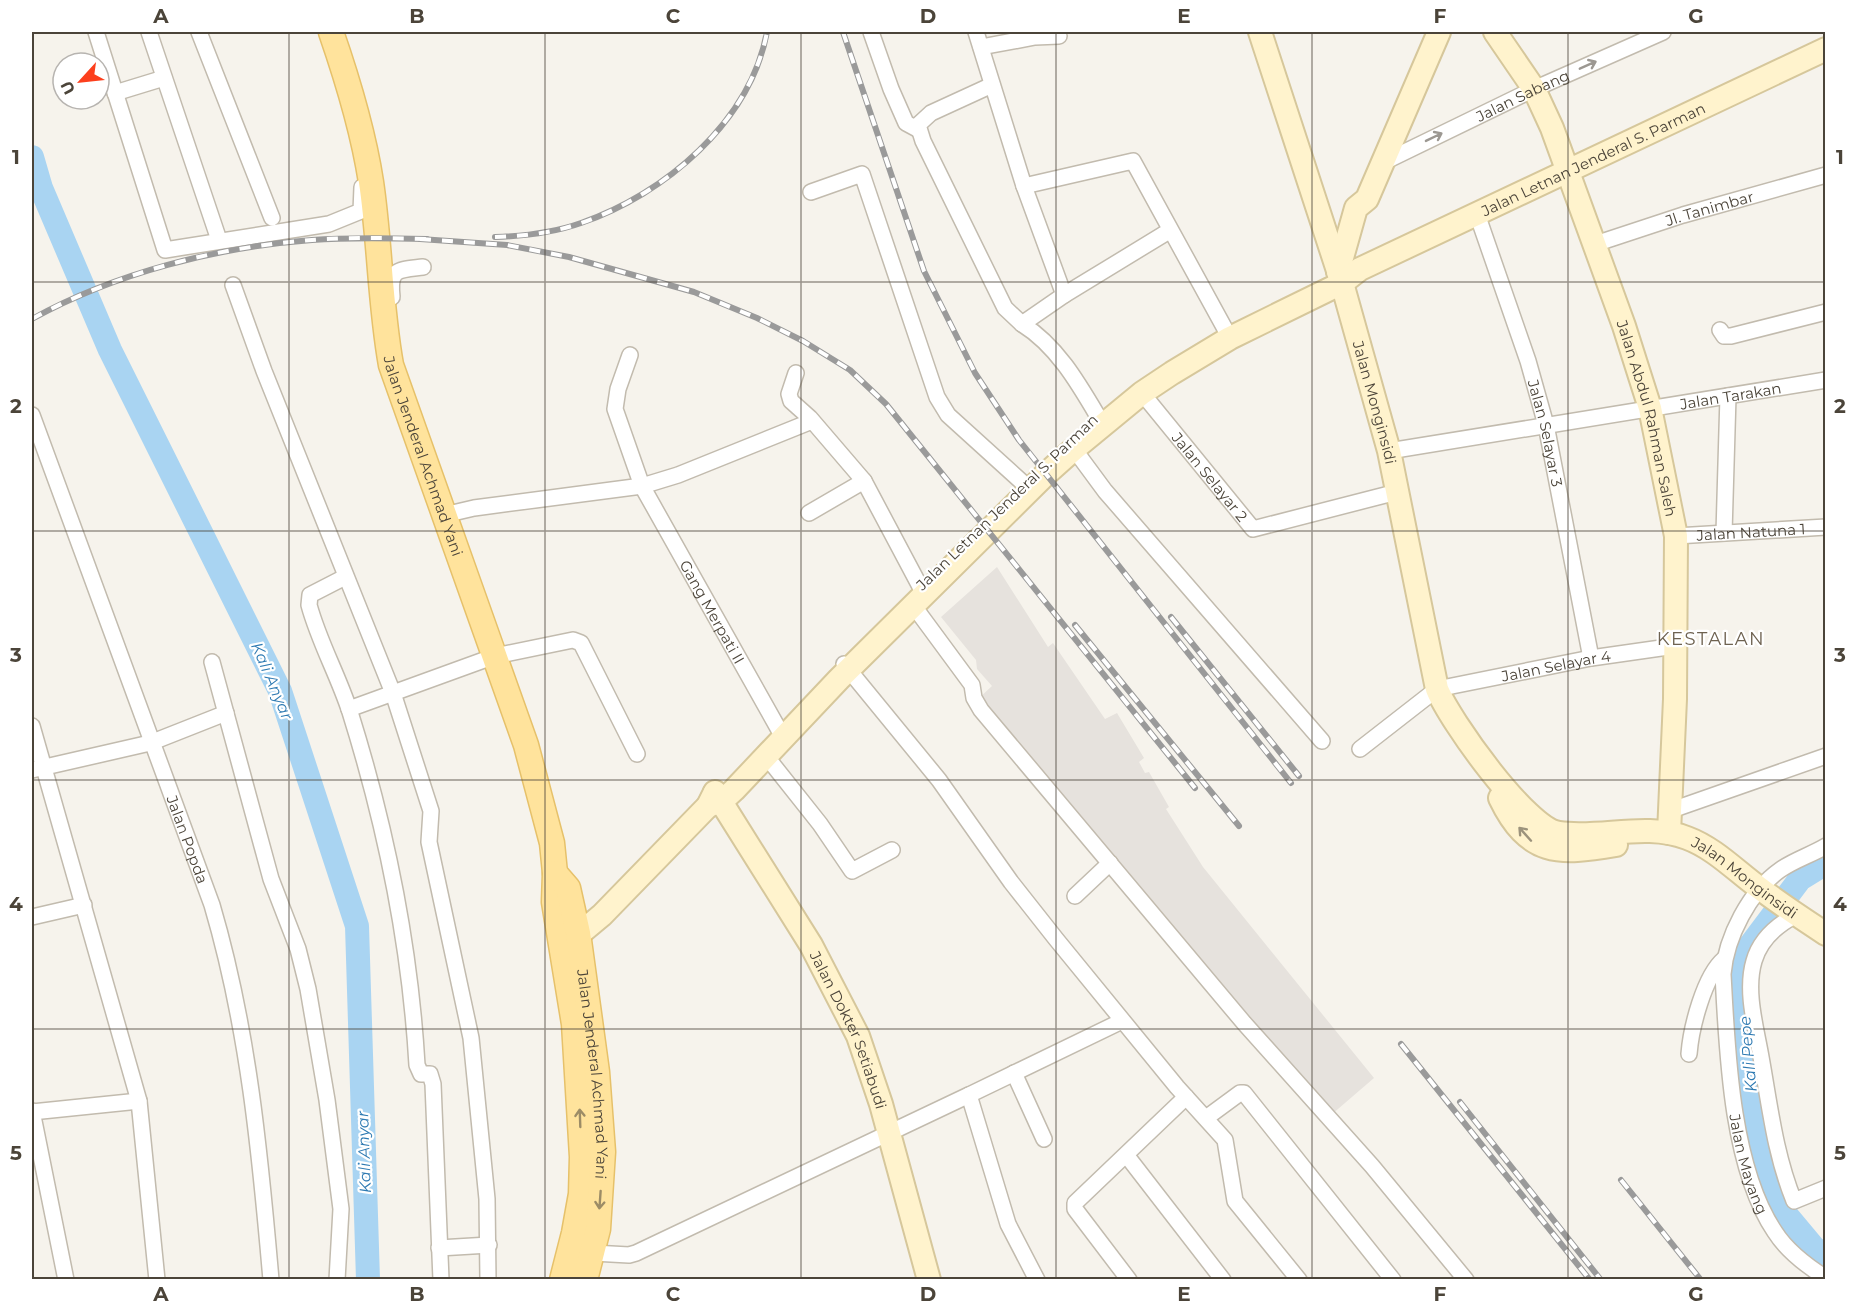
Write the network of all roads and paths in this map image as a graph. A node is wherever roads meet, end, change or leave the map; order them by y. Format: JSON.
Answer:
{"nodes":[{"id":1,"x":96,"y":32,"type":"edge"},
{"id":2,"x":149,"y":32,"type":"edge"},
{"id":3,"x":199,"y":32,"type":"edge"},
{"id":4,"x":331,"y":32,"type":"edge"},
{"id":5,"x":871,"y":32,"type":"edge"},
{"id":6,"x":976,"y":32,"type":"edge"},
{"id":7,"x":1260,"y":32,"type":"edge"},
{"id":8,"x":1439,"y":32,"type":"edge"},
{"id":9,"x":1495,"y":32,"type":"edge"},
{"id":10,"x":1663,"y":32,"type":"edge"},
{"id":11,"x":1059,"y":36,"type":"dead end"},
{"id":12,"x":981,"y":47,"type":"junction"},
{"id":13,"x":1826,"y":49,"type":"edge"},
{"id":14,"x":164,"y":78,"type":"junction"},
{"id":15,"x":992,"y":85,"type":"junction"},
{"id":16,"x":1534,"y":88,"type":"junction"},
{"id":17,"x":115,"y":93,"type":"junction"},
{"id":18,"x":360,"y":126,"type":"junction"},
{"id":19,"x":919,"y":130,"type":"junction"},
{"id":20,"x":1382,"y":162,"type":"junction"},
{"id":21,"x":1568,"y":170,"type":"junction"},
{"id":22,"x":1826,"y":175,"type":"edge"},
{"id":23,"x":1024,"y":186,"type":"junction"},
{"id":24,"x":811,"y":192,"type":"dead end"},
{"id":25,"x":1478,"y":214,"type":"junction"},
{"id":26,"x":272,"y":218,"type":"dead end"},
{"id":27,"x":1169,"y":231,"type":"junction"},
{"id":28,"x":219,"y":240,"type":"junction"},
{"id":29,"x":1595,"y":244,"type":"junction"},
{"id":30,"x":423,"y":267,"type":"dead end"},
{"id":31,"x":1346,"y":274,"type":"junction"},
{"id":32,"x":233,"y":285,"type":"dead end"},
{"id":33,"x":1064,"y":295,"type":"junction"},
{"id":34,"x":1826,"y":312,"type":"edge"},
{"id":35,"x":1022,"y":324,"type":"junction"},
{"id":36,"x":1720,"y":330,"type":"dead end"},
{"id":37,"x":1227,"y":334,"type":"junction"},
{"id":38,"x":630,"y":355,"type":"dead end"},
{"id":39,"x":391,"y":365,"type":"junction"},
{"id":40,"x":796,"y":373,"type":"dead end"},
{"id":41,"x":1826,"y":380,"type":"edge"},
{"id":42,"x":1142,"y":393,"type":"junction"},
{"id":43,"x":1728,"y":396,"type":"junction"},
{"id":44,"x":1650,"y":408,"type":"junction"},
{"id":45,"x":32,"y":415,"type":"edge"},
{"id":46,"x":1100,"y":420,"type":"junction"},
{"id":47,"x":812,"y":421,"type":"junction"},
{"id":48,"x":1546,"y":425,"type":"junction"},
{"id":49,"x":1074,"y":449,"type":"junction"},
{"id":50,"x":1389,"y":451,"type":"junction"},
{"id":51,"x":864,"y":481,"type":"junction"},
{"id":52,"x":1023,"y":483,"type":"junction"},
{"id":53,"x":642,"y":486,"type":"junction"},
{"id":54,"x":1397,"y":492,"type":"junction"},
{"id":55,"x":809,"y":513,"type":"dead end"},
{"id":56,"x":444,"y":515,"type":"junction"},
{"id":57,"x":1826,"y":527,"type":"edge"},
{"id":58,"x":1724,"y":533,"type":"junction"},
{"id":59,"x":1676,"y":536,"type":"junction"},
{"id":60,"x":345,"y":577,"type":"junction"},
{"id":61,"x":918,"y":595,"type":"junction"},
{"id":62,"x":1675,"y":646,"type":"junction"},
{"id":63,"x":495,"y":656,"type":"junction"},
{"id":64,"x":1591,"y":658,"type":"junction"},
{"id":65,"x":212,"y":662,"type":"dead end"},
{"id":66,"x":846,"y":665,"type":"junction"},
{"id":67,"x":1437,"y":689,"type":"junction"},
{"id":68,"x":393,"y":693,"type":"junction"},
{"id":69,"x":349,"y":709,"type":"junction"},
{"id":70,"x":226,"y":713,"type":"junction"},
{"id":71,"x":32,"y":726,"type":"edge"},
{"id":72,"x":779,"y":732,"type":"junction"},
{"id":73,"x":1322,"y":741,"type":"dead end"},
{"id":74,"x":150,"y":743,"type":"junction"},
{"id":75,"x":1360,"y":749,"type":"dead end"},
{"id":76,"x":637,"y":754,"type":"dead end"},
{"id":77,"x":766,"y":756,"type":"junction"},
{"id":78,"x":1826,"y":756,"type":"edge"},
{"id":79,"x":37,"y":768,"type":"edge"},
{"id":80,"x":715,"y":800,"type":"junction"},
{"id":81,"x":1666,"y":825,"type":"junction"},
{"id":82,"x":1826,"y":846,"type":"edge"},
{"id":83,"x":892,"y":850,"type":"dead end"},
{"id":84,"x":1110,"y":863,"type":"junction"},
{"id":85,"x":1763,"y":890,"type":"junction"},
{"id":86,"x":1075,"y":896,"type":"dead end"},
{"id":87,"x":84,"y":905,"type":"junction"},
{"id":88,"x":1793,"y":913,"type":"junction"},
{"id":89,"x":32,"y":918,"type":"edge"},
{"id":90,"x":1824,"y":930,"type":"edge"},
{"id":91,"x":569,"y":937,"type":"junction"},
{"id":92,"x":1725,"y":959,"type":"junction"},
{"id":93,"x":1122,"y":1021,"type":"junction"},
{"id":94,"x":1689,"y":1054,"type":"dead end"},
{"id":95,"x":1014,"y":1073,"type":"junction"},
{"id":96,"x":969,"y":1095,"type":"junction"},
{"id":97,"x":1186,"y":1097,"type":"junction"},
{"id":98,"x":139,"y":1101,"type":"junction"},
{"id":99,"x":32,"y":1112,"type":"edge"},
{"id":100,"x":1206,"y":1118,"type":"junction"},
{"id":101,"x":890,"y":1132,"type":"junction"},
{"id":102,"x":1044,"y":1139,"type":"dead end"},
{"id":103,"x":1127,"y":1156,"type":"junction"},
{"id":104,"x":1826,"y":1188,"type":"edge"},
{"id":105,"x":489,"y":1245,"type":"junction"},
{"id":106,"x":440,"y":1248,"type":"junction"},
{"id":107,"x":593,"y":1252,"type":"junction"},
{"id":108,"x":1826,"y":1278,"type":"edge"},
{"id":109,"x":66,"y":1280,"type":"edge"},
{"id":110,"x":158,"y":1280,"type":"edge"},
{"id":111,"x":271,"y":1280,"type":"edge"},
{"id":112,"x":338,"y":1280,"type":"edge"},
{"id":113,"x":441,"y":1280,"type":"edge"},
{"id":114,"x":488,"y":1280,"type":"edge"},
{"id":115,"x":562,"y":1280,"type":"edge"},
{"id":116,"x":585,"y":1280,"type":"edge"},
{"id":117,"x":929,"y":1280,"type":"edge"},
{"id":118,"x":1037,"y":1280,"type":"edge"},
{"id":119,"x":1129,"y":1280,"type":"edge"},
{"id":120,"x":1223,"y":1280,"type":"edge"},
{"id":121,"x":1299,"y":1280,"type":"edge"},
{"id":122,"x":1393,"y":1280,"type":"edge"},
{"id":123,"x":1466,"y":1280,"type":"edge"}],
"edges":[{"from":1,"to":17,"type":"street"},
{"from":2,"to":14,"type":"street"},
{"from":3,"to":26,"type":"street"},
{"from":4,"to":18,"type":"main road","name":"Jalan Jenderal Achmad Yani"},
{"from":5,"to":19,"type":"street"},
{"from":6,"to":12,"type":"street"},
{"from":7,"to":31,"type":"main road","name":"Jalan Monginsidi"},
{"from":8,"to":20,"type":"main road"},
{"from":9,"to":16,"type":"main road","name":"Jalan Abdul Rahman Saleh"},
{"from":16,"to":10,"type":"street","name":"Jalan Sabang","one_way":true},
{"from":11,"to":12,"type":"street"},
{"from":12,"to":15,"type":"street"},
{"from":13,"to":21,"type":"main road","name":"Jalan Letnan Jenderal S. Parman"},
{"from":14,"to":17,"type":"street"},
{"from":14,"to":28,"type":"street"},
{"from":15,"to":19,"type":"street"},
{"from":15,"to":23,"type":"street"},
{"from":20,"to":16,"type":"street","name":"Jalan Sabang","one_way":true},
{"from":16,"to":21,"type":"main road","name":"Jalan Abdul Rahman Saleh"},
{"from":17,"to":28,"type":"street"},
{"from":18,"to":28,"type":"street"},
{"from":18,"to":39,"type":"main road","name":"Jalan Jenderal Achmad Yani"},
{"from":19,"to":35,"type":"street"},
{"from":20,"to":31,"type":"main road"},
{"from":21,"to":25,"type":"main road","name":"Jalan Letnan Jenderal S. Parman"},
{"from":21,"to":29,"type":"main road","name":"Jalan Abdul Rahman Saleh"},
{"from":22,"to":29,"type":"street","name":"Jl. Tanimbar"},
{"from":23,"to":27,"type":"street"},
{"from":23,"to":33,"type":"street"},
{"from":24,"to":52,"type":"street"},
{"from":25,"to":31,"type":"main road","name":"Jalan Letnan Jenderal S. Parman"},
{"from":25,"to":48,"type":"street","name":"Jalan Selayar 3"},
{"from":27,"to":33,"type":"street"},
{"from":27,"to":37,"type":"street"},
{"from":29,"to":44,"type":"main road","name":"Jalan Abdul Rahman Saleh"},
{"from":30,"to":39,"type":"street"},
{"from":31,"to":37,"type":"main road","name":"Jalan Letnan Jenderal S. Parman"},
{"from":31,"to":50,"type":"main road","name":"Jalan Monginsidi"},
{"from":32,"to":60,"type":"street"},
{"from":33,"to":35,"type":"street"},
{"from":34,"to":36,"type":"street"},
{"from":35,"to":46,"type":"street"},
{"from":37,"to":42,"type":"main road","name":"Jalan Letnan Jenderal S. Parman"},
{"from":37,"to":46,"type":"main road","name":"Jalan Letnan Jenderal S. Parman"},
{"from":38,"to":53,"type":"street","name":"Gang Merpati II"},
{"from":39,"to":56,"type":"main road","name":"Jalan Jenderal Achmad Yani"},
{"from":40,"to":47,"type":"street"},
{"from":41,"to":43,"type":"street","name":"Jalan Tarakan"},
{"from":42,"to":46,"type":"main road","name":"Jalan Letnan Jenderal S. Parman"},
{"from":42,"to":54,"type":"street","name":"Jalan Selayar 2"},
{"from":43,"to":44,"type":"street","name":"Jalan Tarakan"},
{"from":43,"to":58,"type":"street"},
{"from":44,"to":48,"type":"street","name":"Jalan Tarakan"},
{"from":44,"to":59,"type":"main road","name":"Jalan Abdul Rahman Saleh"},
{"from":45,"to":74,"type":"street","name":"Jalan Popda"},
{"from":46,"to":49,"type":"main road","name":"Jalan Letnan Jenderal S. Parman"},
{"from":46,"to":52,"type":"main road","name":"Jalan Letnan Jenderal S. Parman"},
{"from":47,"to":51,"type":"street"},
{"from":47,"to":53,"type":"street"},
{"from":48,"to":50,"type":"street","name":"Jalan Tarakan"},
{"from":48,"to":64,"type":"street","name":"Jalan Selayar 3"},
{"from":49,"to":61,"type":"main road","name":"Jalan Letnan Jenderal S. Parman"},
{"from":49,"to":73,"type":"street"},
{"from":50,"to":54,"type":"main road","name":"Jalan Monginsidi"},
{"from":51,"to":55,"type":"street"},
{"from":51,"to":61,"type":"street"},
{"from":52,"to":61,"type":"main road","name":"Jalan Letnan Jenderal S. Parman"},
{"from":53,"to":56,"type":"street"},
{"from":53,"to":72,"type":"street","name":"Gang Merpati II"},
{"from":54,"to":67,"type":"main road","name":"Jalan Monginsidi"},
{"from":56,"to":63,"type":"main road","name":"Jalan Jenderal Achmad Yani"},
{"from":57,"to":58,"type":"street","name":"Jalan Natuna 1"},
{"from":58,"to":59,"type":"street","name":"Jalan Natuna 1"},
{"from":59,"to":62,"type":"main road","name":"Jalan Abdul Rahman Saleh"},
{"from":60,"to":68,"type":"street"},
{"from":60,"to":69,"type":"street"},
{"from":61,"to":66,"type":"main road","name":"Jalan Letnan Jenderal S. Parman"},
{"from":61,"to":84,"type":"street"},
{"from":62,"to":64,"type":"street","name":"Jalan Selayar 4"},
{"from":62,"to":81,"type":"main road","name":"Jalan Abdul Rahman Saleh"},
{"from":63,"to":68,"type":"street"},
{"from":63,"to":76,"type":"street"},
{"from":63,"to":91,"type":"main road","name":"Jalan Jenderal Achmad Yani"},
{"from":64,"to":67,"type":"street","name":"Jalan Selayar 4"},
{"from":65,"to":70,"type":"street"},
{"from":66,"to":72,"type":"main road","name":"Jalan Letnan Jenderal S. Parman"},
{"from":66,"to":93,"type":"street"},
{"from":67,"to":75,"type":"street"},
{"from":67,"to":81,"type":"main road","name":"Jalan Monginsidi"},
{"from":68,"to":69,"type":"street"},
{"from":68,"to":105,"type":"street"},
{"from":69,"to":106,"type":"street"},
{"from":70,"to":74,"type":"street"},
{"from":70,"to":112,"type":"street"},
{"from":71,"to":79,"type":"street"},
{"from":72,"to":77,"type":"main road","name":"Jalan Letnan Jenderal S. Parman"},
{"from":72,"to":80,"type":"main road","name":"Jalan Letnan Jenderal S. Parman"},
{"from":74,"to":79,"type":"street"},
{"from":74,"to":111,"type":"street","name":"Jalan Popda"},
{"from":77,"to":80,"type":"main road","name":"Jalan Letnan Jenderal S. Parman"},
{"from":77,"to":83,"type":"street"},
{"from":78,"to":81,"type":"street"},
{"from":79,"to":87,"type":"street"},
{"from":80,"to":91,"type":"main road","name":"Jalan Letnan Jenderal S. Parman"},
{"from":80,"to":101,"type":"main road","name":"Jalan Dokter Setiabudi"},
{"from":81,"to":85,"type":"main road","name":"Jalan Monginsidi"},
{"from":82,"to":85,"type":"street","name":"Jalan Mayang"},
{"from":84,"to":86,"type":"street"},
{"from":84,"to":123,"type":"street"},
{"from":85,"to":88,"type":"main road","name":"Jalan Monginsidi"},
{"from":85,"to":92,"type":"street","name":"Jalan Mayang"},
{"from":87,"to":89,"type":"street"},
{"from":87,"to":98,"type":"street"},
{"from":88,"to":90,"type":"main road","name":"Jalan Monginsidi"},
{"from":88,"to":104,"type":"street"},
{"from":91,"to":107,"type":"main road","name":"Jalan Jenderal Achmad Yani","one_way":true},
{"from":115,"to":91,"type":"main road","name":"Jalan Jenderal Achmad Yani","one_way":true},
{"from":92,"to":94,"type":"street"},
{"from":92,"to":108,"type":"street","name":"Jalan Mayang"},
{"from":93,"to":95,"type":"street"},
{"from":93,"to":97,"type":"street"},
{"from":95,"to":96,"type":"street"},
{"from":95,"to":102,"type":"street"},
{"from":96,"to":101,"type":"street"},
{"from":96,"to":118,"type":"street"},
{"from":97,"to":100,"type":"street"},
{"from":97,"to":103,"type":"street"},
{"from":98,"to":99,"type":"street"},
{"from":98,"to":110,"type":"street"},
{"from":99,"to":109,"type":"street"},
{"from":100,"to":121,"type":"street"},
{"from":100,"to":122,"type":"street"},
{"from":101,"to":107,"type":"street"},
{"from":101,"to":117,"type":"main road","name":"Jalan Dokter Setiabudi"},
{"from":103,"to":119,"type":"street"},
{"from":103,"to":120,"type":"street"},
{"from":105,"to":106,"type":"street"},
{"from":105,"to":114,"type":"street"},
{"from":106,"to":113,"type":"street"},
{"from":107,"to":116,"type":"main road","name":"Jalan Jenderal Achmad Yani"}]}
